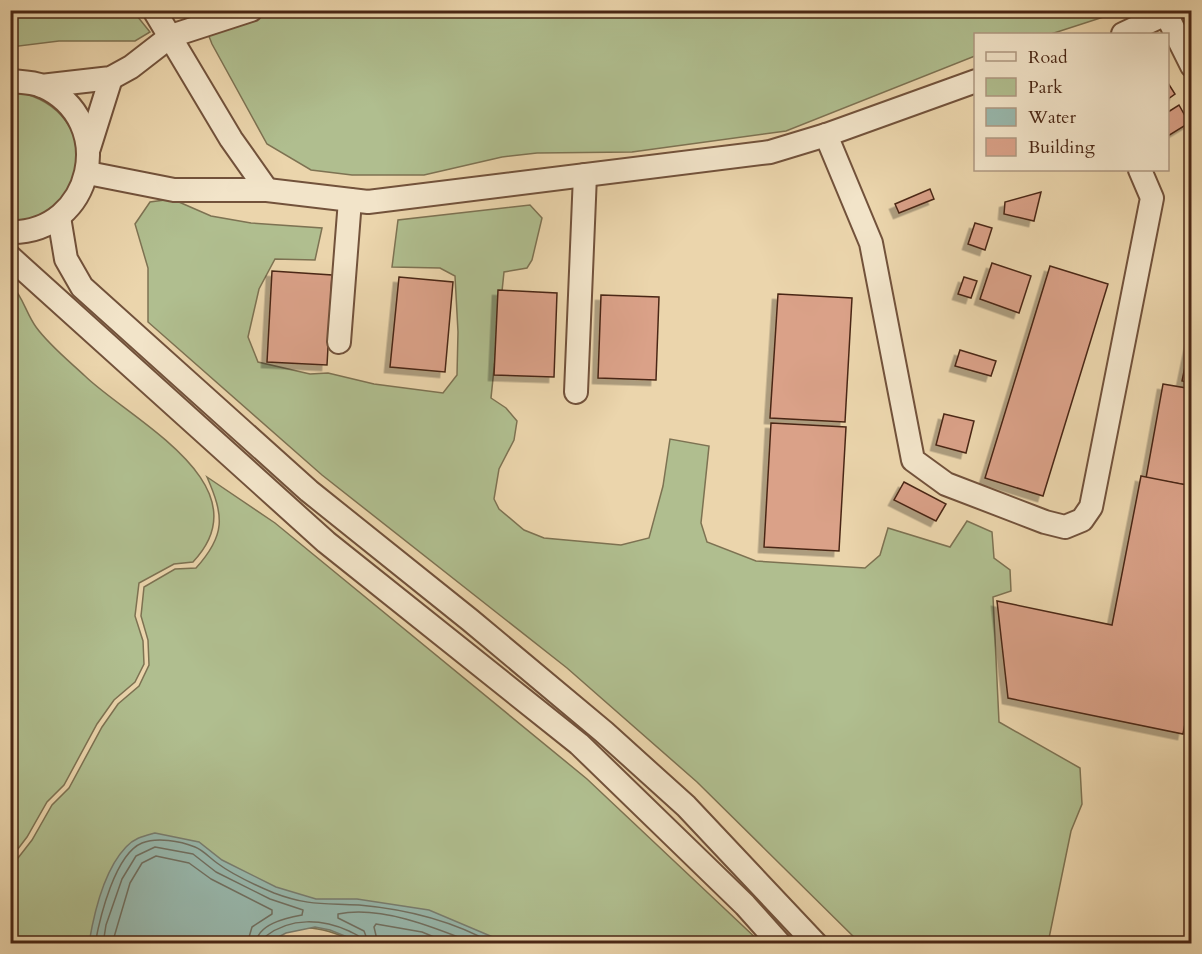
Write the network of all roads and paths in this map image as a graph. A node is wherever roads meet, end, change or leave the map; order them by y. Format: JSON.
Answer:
{"nodes":[{"id":1,"x":154,"y":10,"type":"edge"},
{"id":2,"x":251,"y":10,"type":"edge"},
{"id":3,"x":1171,"y":13,"type":"edge"},
{"id":4,"x":1125,"y":33,"type":"edge"},
{"id":5,"x":171,"y":36,"type":"junction"},
{"id":6,"x":1191,"y":66,"type":"edge"},
{"id":7,"x":111,"y":78,"type":"junction"},
{"id":8,"x":10,"y":81,"type":"edge"},
{"id":9,"x":974,"y":81,"type":"edge"},
{"id":10,"x":41,"y":86,"type":"junction"},
{"id":11,"x":826,"y":135,"type":"junction"},
{"id":12,"x":88,"y":148,"type":"junction"},
{"id":13,"x":1140,"y":171,"type":"edge"},
{"id":14,"x":87,"y":173,"type":"junction"},
{"id":15,"x":585,"y":175,"type":"junction"},
{"id":16,"x":267,"y":190,"type":"junction"},
{"id":17,"x":350,"y":200,"type":"junction"},
{"id":18,"x":59,"y":217,"type":"junction"},
{"id":19,"x":10,"y":232,"type":"edge"},
{"id":20,"x":10,"y":257,"type":"edge"},
{"id":21,"x":339,"y":342,"type":"dead end"},
{"id":22,"x":576,"y":392,"type":"dead end"},
{"id":23,"x":780,"y":944,"type":"edge"},
{"id":24,"x":816,"y":944,"type":"edge"}],
"edges":[{"from":1,"to":5,"type":"lane"},
{"from":2,"to":5,"type":"lane"},
{"from":3,"to":4,"type":"lane"},
{"from":3,"to":6,"type":"lane"},
{"from":5,"to":7,"type":"lane"},
{"from":5,"to":16,"type":"lane"},
{"from":7,"to":10,"type":"lane"},
{"from":7,"to":12,"type":"lane"},
{"from":8,"to":10,"type":"lane"},
{"from":9,"to":11,"type":"lane"},
{"from":10,"to":12,"type":"lane"},
{"from":11,"to":13,"type":"lane"},
{"from":11,"to":15,"type":"lane"},
{"from":12,"to":14,"type":"lane"},
{"from":14,"to":16,"type":"lane"},
{"from":14,"to":18,"type":"lane"},
{"from":15,"to":17,"type":"lane"},
{"from":15,"to":22,"type":"lane"},
{"from":16,"to":17,"type":"lane"},
{"from":17,"to":21,"type":"lane"},
{"from":18,"to":19,"type":"lane"},
{"from":18,"to":24,"type":"lane"},
{"from":20,"to":23,"type":"lane"}]}
